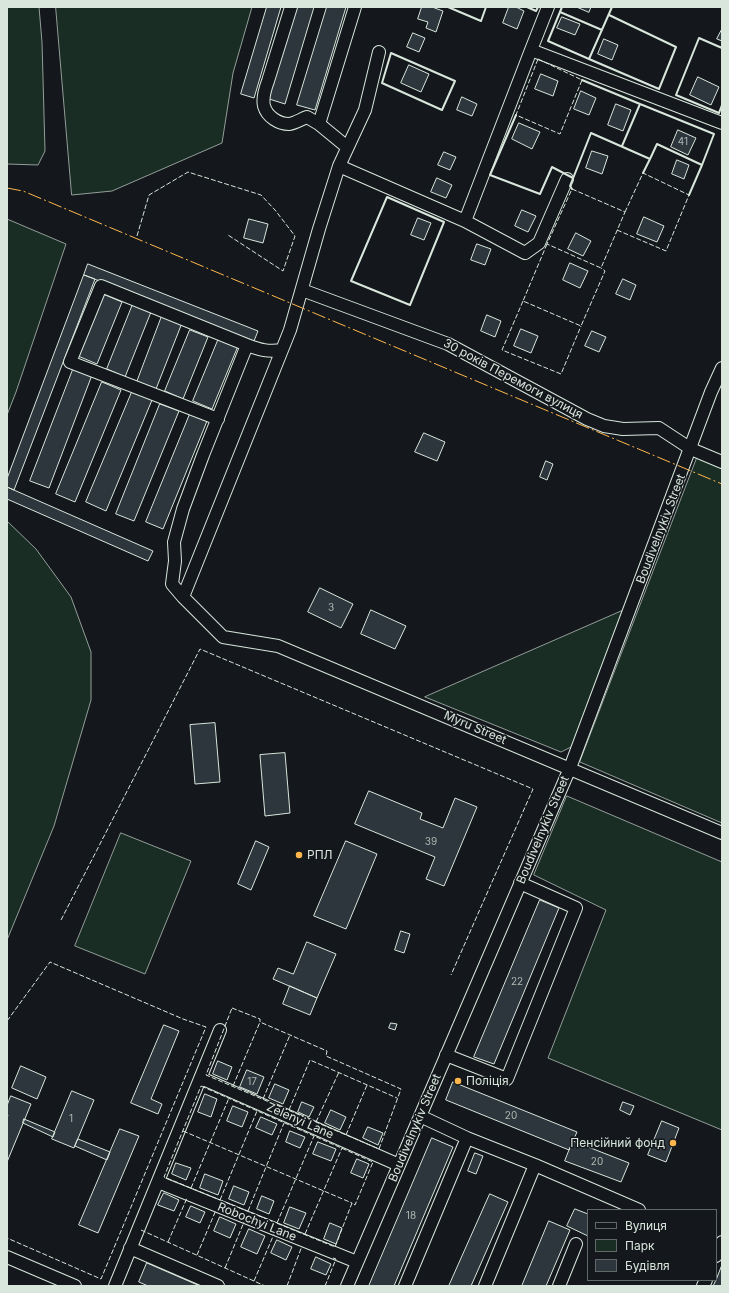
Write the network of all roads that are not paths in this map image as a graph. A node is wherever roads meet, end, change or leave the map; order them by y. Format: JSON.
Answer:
{"nodes":[{"id":1,"x":291,"y":7,"type":"edge"},
{"id":2,"x":355,"y":7,"type":"edge"},
{"id":3,"x":548,"y":7,"type":"edge"},
{"id":4,"x":531,"y":50,"type":"junction"},
{"id":5,"x":379,"y":52,"type":"dead end"},
{"id":6,"x":722,"y":123,"type":"edge"},
{"id":7,"x":319,"y":124,"type":"junction"},
{"id":8,"x":347,"y":147,"type":"junction"},
{"id":9,"x":339,"y":166,"type":"junction"},
{"id":10,"x":567,"y":179,"type":"dead end"},
{"id":11,"x":465,"y":221,"type":"junction"},
{"id":12,"x":302,"y":290,"type":"junction"},
{"id":13,"x":247,"y":345,"type":"junction"},
{"id":14,"x":282,"y":350,"type":"junction"},
{"id":15,"x":722,"y":368,"type":"edge"},
{"id":16,"x":218,"y":419,"type":"junction"},
{"id":17,"x":691,"y":449,"type":"junction"},
{"id":18,"x":722,"y":462,"type":"edge"},
{"id":19,"x":183,"y":597,"type":"junction"},
{"id":20,"x":570,"y":768,"type":"junction"},
{"id":21,"x":722,"y":833,"type":"edge"},
{"id":22,"x":520,"y":883,"type":"junction"},
{"id":23,"x":220,"y":1030,"type":"dead end"},
{"id":24,"x":446,"y":1055,"type":"junction"},
{"id":25,"x":201,"y":1078,"type":"junction"},
{"id":26,"x":420,"y":1116,"type":"junction"},
{"id":27,"x":467,"y":1138,"type":"junction"},
{"id":28,"x":399,"y":1165,"type":"junction"},
{"id":29,"x":535,"y":1165,"type":"junction"},
{"id":30,"x":158,"y":1182,"type":"junction"},
{"id":31,"x":637,"y":1209,"type":"edge"},
{"id":32,"x":576,"y":1244,"type":"dead end"},
{"id":33,"x":130,"y":1248,"type":"junction"},
{"id":34,"x":9,"y":1261,"type":"edge"},
{"id":35,"x":357,"y":1262,"type":"junction"},
{"id":36,"x":75,"y":1286,"type":"edge"},
{"id":37,"x":115,"y":1286,"type":"edge"},
{"id":38,"x":218,"y":1286,"type":"edge"},
{"id":39,"x":347,"y":1286,"type":"edge"},
{"id":40,"x":405,"y":1286,"type":"edge"},
{"id":41,"x":485,"y":1286,"type":"edge"},
{"id":42,"x":559,"y":1286,"type":"edge"}],
"edges":[{"from":1,"to":7,"type":"street"},
{"from":2,"to":7,"type":"street"},
{"from":3,"to":4,"type":"street"},
{"from":4,"to":6,"type":"street"},
{"from":4,"to":11,"type":"street"},
{"from":5,"to":8,"type":"street"},
{"from":7,"to":8,"type":"street"},
{"from":8,"to":9,"type":"street"},
{"from":9,"to":11,"type":"street"},
{"from":9,"to":12,"type":"street"},
{"from":10,"to":11,"type":"street"},
{"from":12,"to":14,"type":"street"},
{"from":12,"to":17,"type":"street","name":"30 років Перемоги вулиця"},
{"from":13,"to":14,"type":"street"},
{"from":13,"to":16,"type":"street"},
{"from":13,"to":16,"type":"street"},
{"from":14,"to":19,"type":"street"},
{"from":15,"to":17,"type":"street","name":"Boudivelnykiv Street"},
{"from":16,"to":19,"type":"street"},
{"from":17,"to":18,"type":"street","name":"30 років Перемоги вулиця"},
{"from":17,"to":20,"type":"street","name":"Boudivelnykiv Street"},
{"from":19,"to":20,"type":"street","name":"Myru Street"},
{"from":20,"to":21,"type":"street","name":"Myru Street"},
{"from":20,"to":22,"type":"street","name":"Boudivelnykiv Street"},
{"from":22,"to":24,"type":"street","name":"Boudivelnykiv Street"},
{"from":22,"to":24,"type":"street"},
{"from":23,"to":25,"type":"street"},
{"from":24,"to":26,"type":"street","name":"Boudivelnykiv Street"},
{"from":25,"to":28,"type":"street","name":"Zelenyi Lane"},
{"from":25,"to":30,"type":"street"},
{"from":26,"to":27,"type":"street"},
{"from":26,"to":28,"type":"street","name":"Boudivelnykiv Street"},
{"from":27,"to":29,"type":"street"},
{"from":27,"to":40,"type":"street"},
{"from":28,"to":35,"type":"street","name":"Boudivelnykiv Street"},
{"from":29,"to":31,"type":"street"},
{"from":29,"to":41,"type":"street"},
{"from":30,"to":33,"type":"street"},
{"from":30,"to":35,"type":"street","name":"Robochyi Lane"},
{"from":32,"to":42,"type":"street"},
{"from":33,"to":37,"type":"street"},
{"from":33,"to":38,"type":"street"},
{"from":34,"to":36,"type":"street"},
{"from":35,"to":39,"type":"street","name":"Boudivelnykiv Street"}]}
